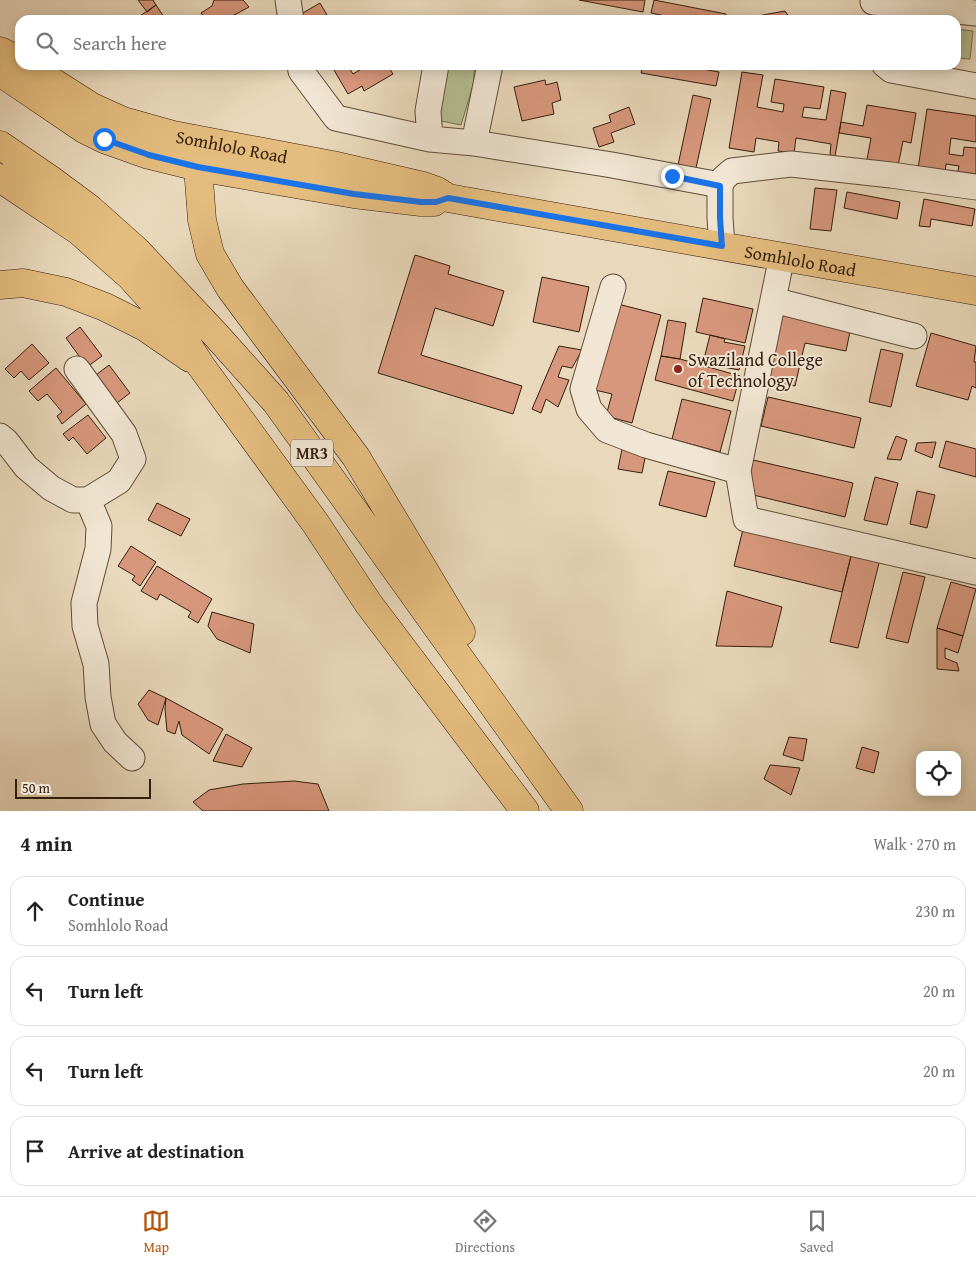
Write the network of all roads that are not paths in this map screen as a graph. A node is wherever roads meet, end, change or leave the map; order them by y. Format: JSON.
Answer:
{"nodes":[{"id":1,"x":288,"y":0,"type":"edge"},
{"id":2,"x":869,"y":7,"type":"edge"},
{"id":3,"x":976,"y":13,"type":"edge"},
{"id":4,"x":290,"y":15,"type":"edge"},
{"id":5,"x":0,"y":51,"type":"edge"},
{"id":6,"x":15,"y":58,"type":"edge"},
{"id":7,"x":34,"y":70,"type":"edge"},
{"id":8,"x":301,"y":70,"type":"edge"},
{"id":9,"x":435,"y":70,"type":"edge"},
{"id":10,"x":489,"y":70,"type":"edge"},
{"id":11,"x":891,"y":70,"type":"edge"},
{"id":12,"x":0,"y":72,"type":"edge"},
{"id":13,"x":976,"y":86,"type":"edge"},
{"id":14,"x":193,"y":138,"type":"junction"},
{"id":15,"x":430,"y":139,"type":"junction"},
{"id":16,"x":474,"y":143,"type":"junction"},
{"id":17,"x":0,"y":146,"type":"edge"},
{"id":18,"x":198,"y":167,"type":"junction"},
{"id":19,"x":0,"y":178,"type":"edge"},
{"id":20,"x":720,"y":186,"type":"junction"},
{"id":21,"x":976,"y":186,"type":"edge"},
{"id":22,"x":448,"y":198,"type":"junction"},
{"id":23,"x":722,"y":246,"type":"junction"},
{"id":24,"x":782,"y":256,"type":"junction"},
{"id":25,"x":0,"y":285,"type":"edge"},
{"id":26,"x":613,"y":287,"type":"dead end"},
{"id":27,"x":976,"y":291,"type":"edge"},
{"id":28,"x":773,"y":300,"type":"junction"},
{"id":29,"x":914,"y":336,"type":"dead end"},
{"id":30,"x":201,"y":366,"type":"junction"},
{"id":31,"x":77,"y":369,"type":"dead end"},
{"id":32,"x":0,"y":436,"type":"edge"},
{"id":33,"x":738,"y":471,"type":"junction"},
{"id":34,"x":88,"y":500,"type":"junction"},
{"id":35,"x":976,"y":572,"type":"edge"},
{"id":36,"x":132,"y":758,"type":"dead end"},
{"id":37,"x":564,"y":804,"type":"edge"},
{"id":38,"x":525,"y":811,"type":"edge"}],
"edges":[{"from":1,"to":4,"type":"street"},
{"from":2,"to":3,"type":"street"},
{"from":5,"to":6,"type":"main road"},
{"from":7,"to":14,"type":"main road","name":"Somhlolo Road"},
{"from":8,"to":15,"type":"street"},
{"from":9,"to":15,"type":"street"},
{"from":10,"to":16,"type":"street"},
{"from":11,"to":13,"type":"street"},
{"from":12,"to":18,"type":"main road","name":"Somhlolo Road"},
{"from":14,"to":18,"type":"main road"},
{"from":14,"to":22,"type":"main road","name":"Somhlolo Road"},
{"from":15,"to":16,"type":"street"},
{"from":16,"to":20,"type":"street"},
{"from":17,"to":37,"type":"main road","number":"MR3"},
{"from":18,"to":22,"type":"main road","name":"Somhlolo Road"},
{"from":18,"to":37,"type":"main road"},
{"from":19,"to":30,"type":"main road","number":"MR3"},
{"from":20,"to":21,"type":"street"},
{"from":20,"to":23,"type":"street"},
{"from":22,"to":23,"type":"main road","name":"Somhlolo Road"},
{"from":23,"to":24,"type":"main road","name":"Somhlolo Road"},
{"from":24,"to":27,"type":"main road","name":"Somhlolo Road"},
{"from":24,"to":28,"type":"street"},
{"from":25,"to":30,"type":"main road"},
{"from":26,"to":33,"type":"street"},
{"from":28,"to":29,"type":"street"},
{"from":28,"to":33,"type":"street"},
{"from":30,"to":38,"type":"main road","number":"MR3"},
{"from":31,"to":34,"type":"street"},
{"from":32,"to":34,"type":"street"},
{"from":33,"to":35,"type":"street"},
{"from":34,"to":36,"type":"street"}]}
